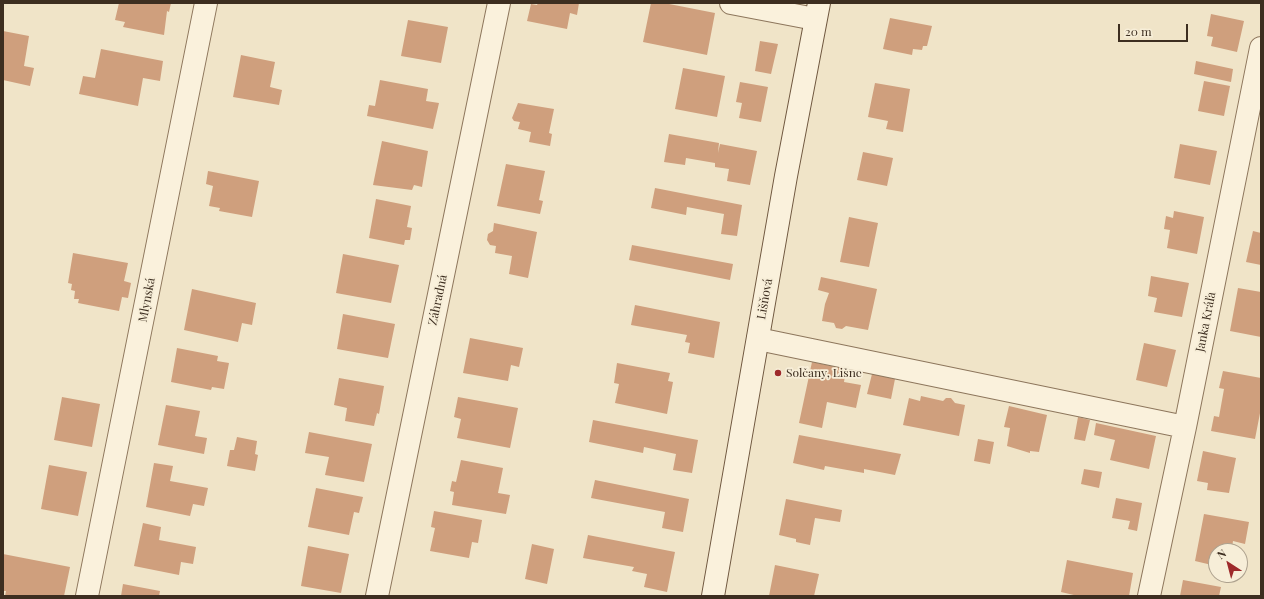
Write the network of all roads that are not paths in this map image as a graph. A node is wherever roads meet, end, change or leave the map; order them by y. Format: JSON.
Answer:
{"nodes":[{"id":1,"x":206,"y":3,"type":"edge"},
{"id":2,"x":499,"y":3,"type":"edge"},
{"id":3,"x":731,"y":3,"type":"edge"},
{"id":4,"x":817,"y":11,"type":"edge"},
{"id":5,"x":1261,"y":48,"type":"edge"},
{"id":6,"x":758,"y":339,"type":"junction"},
{"id":7,"x":1185,"y":427,"type":"junction"},
{"id":8,"x":87,"y":596,"type":"edge"},
{"id":9,"x":377,"y":596,"type":"edge"},
{"id":10,"x":713,"y":596,"type":"edge"},
{"id":11,"x":1149,"y":596,"type":"edge"}],
"edges":[{"from":1,"to":8,"type":"street","name":"Mlynská"},
{"from":2,"to":9,"type":"street","name":"Záhradná"},
{"from":3,"to":4,"type":"street"},
{"from":4,"to":6,"type":"street","name":"Lišňová"},
{"from":5,"to":7,"type":"street","name":"Janka Kráľa"},
{"from":6,"to":7,"type":"street"},
{"from":6,"to":10,"type":"street","name":"Lišňová"},
{"from":7,"to":11,"type":"street","name":"Janka Kráľa"}]}
